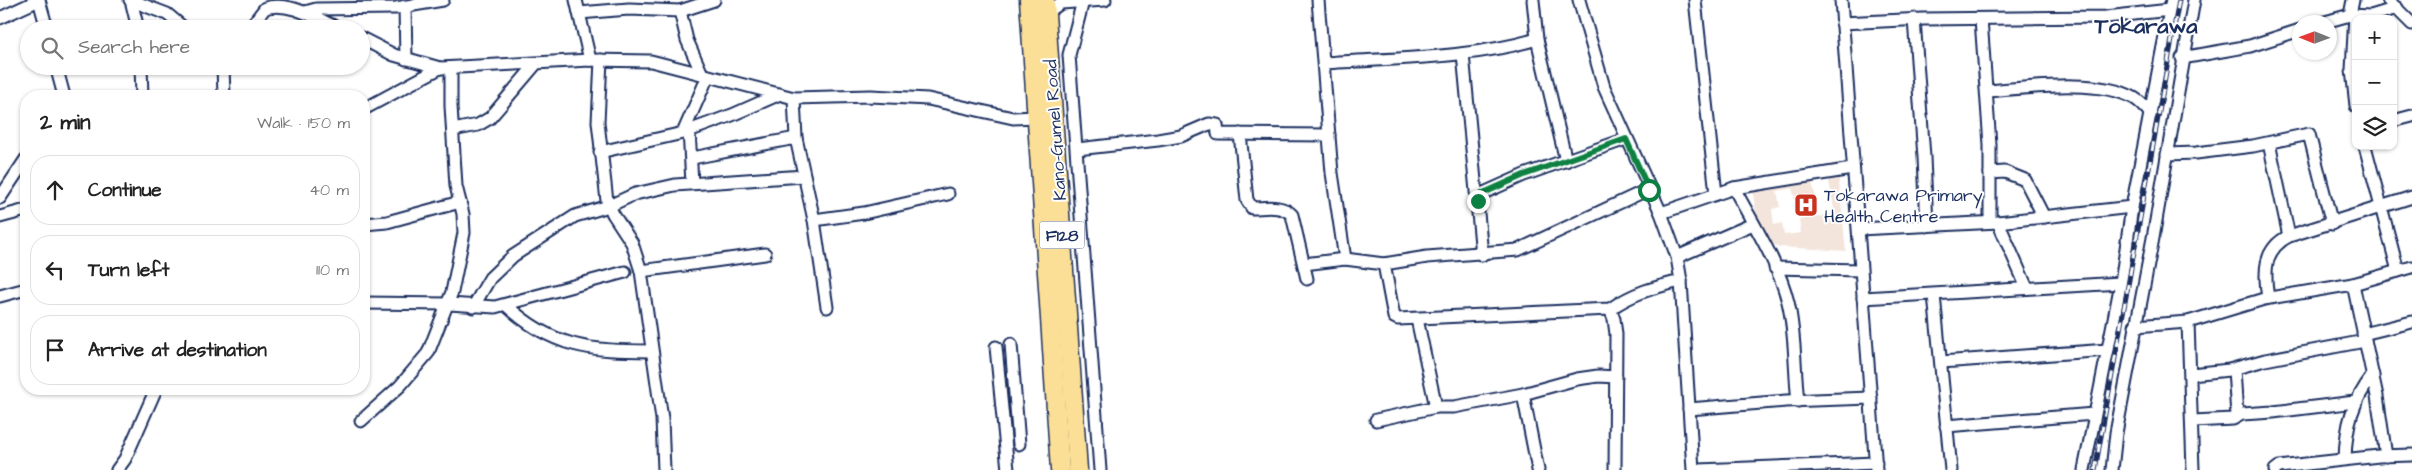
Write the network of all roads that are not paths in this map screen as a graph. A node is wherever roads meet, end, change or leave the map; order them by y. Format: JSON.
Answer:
{"nodes":[{"id":1,"x":39,"y":0,"type":"edge"},
{"id":2,"x":131,"y":0,"type":"edge"},
{"id":3,"x":443,"y":0,"type":"edge"},
{"id":4,"x":576,"y":0,"type":"edge"},
{"id":5,"x":714,"y":0,"type":"edge"},
{"id":6,"x":1029,"y":0,"type":"edge"},
{"id":7,"x":1105,"y":0,"type":"edge"},
{"id":8,"x":1318,"y":0,"type":"edge"},
{"id":9,"x":1533,"y":0,"type":"edge"},
{"id":10,"x":1579,"y":0,"type":"edge"},
{"id":11,"x":1695,"y":0,"type":"edge"},
{"id":12,"x":1841,"y":0,"type":"edge"},
{"id":13,"x":2194,"y":0,"type":"edge"},
{"id":14,"x":2353,"y":0,"type":"edge"},
{"id":15,"x":2388,"y":0,"type":"edge"},
{"id":16,"x":1083,"y":1,"type":"edge"},
{"id":17,"x":268,"y":3,"type":"edge"},
{"id":18,"x":628,"y":4,"type":"edge"},
{"id":19,"x":2171,"y":5,"type":"edge"},
{"id":20,"x":405,"y":6,"type":"junction"},
{"id":21,"x":301,"y":7,"type":"edge"},
{"id":22,"x":1046,"y":7,"type":"edge"},
{"id":23,"x":680,"y":11,"type":"junction"},
{"id":24,"x":579,"y":13,"type":"junction"},
{"id":25,"x":2352,"y":15,"type":"edge"},
{"id":26,"x":2353,"y":15,"type":"edge"},
{"id":27,"x":2406,"y":15,"type":"edge"},
{"id":28,"x":0,"y":18,"type":"edge"},
{"id":29,"x":1981,"y":19,"type":"junction"},
{"id":30,"x":2337,"y":19,"type":"edge"},
{"id":31,"x":44,"y":20,"type":"edge"},
{"id":32,"x":136,"y":20,"type":"edge"},
{"id":33,"x":174,"y":20,"type":"edge"},
{"id":34,"x":256,"y":20,"type":"edge"},
{"id":35,"x":324,"y":20,"type":"edge"},
{"id":36,"x":1914,"y":20,"type":"junction"},
{"id":37,"x":1842,"y":23,"type":"junction"},
{"id":38,"x":2292,"y":33,"type":"edge"},
{"id":39,"x":1538,"y":39,"type":"junction"},
{"id":40,"x":370,"y":43,"type":"edge"},
{"id":41,"x":1463,"y":54,"type":"junction"},
{"id":42,"x":406,"y":58,"type":"junction"},
{"id":43,"x":2182,"y":58,"type":"junction"},
{"id":44,"x":595,"y":60,"type":"junction"},
{"id":45,"x":2352,"y":60,"type":"edge"},
{"id":46,"x":1324,"y":63,"type":"junction"},
{"id":47,"x":535,"y":65,"type":"junction"},
{"id":48,"x":445,"y":68,"type":"junction"},
{"id":49,"x":58,"y":75,"type":"edge"},
{"id":50,"x":141,"y":75,"type":"edge"},
{"id":51,"x":223,"y":75,"type":"edge"},
{"id":52,"x":705,"y":75,"type":"junction"},
{"id":53,"x":62,"y":90,"type":"edge"},
{"id":54,"x":142,"y":90,"type":"edge"},
{"id":55,"x":224,"y":90,"type":"edge"},
{"id":56,"x":1988,"y":91,"type":"junction"},
{"id":57,"x":780,"y":94,"type":"junction"},
{"id":58,"x":794,"y":98,"type":"junction"},
{"id":59,"x":370,"y":105,"type":"edge"},
{"id":60,"x":2356,"y":105,"type":"edge"},
{"id":61,"x":2152,"y":114,"type":"junction"},
{"id":62,"x":2412,"y":116,"type":"edge"},
{"id":63,"x":1036,"y":117,"type":"junction"},
{"id":64,"x":2397,"y":120,"type":"edge"},
{"id":65,"x":453,"y":130,"type":"junction"},
{"id":66,"x":686,"y":131,"type":"junction"},
{"id":67,"x":1240,"y":134,"type":"junction"},
{"id":68,"x":1329,"y":135,"type":"junction"},
{"id":69,"x":796,"y":138,"type":"junction"},
{"id":70,"x":1626,"y":139,"type":"junction"},
{"id":71,"x":2268,"y":143,"type":"junction"},
{"id":72,"x":1077,"y":149,"type":"junction"},
{"id":73,"x":2367,"y":150,"type":"edge"},
{"id":74,"x":600,"y":152,"type":"junction"},
{"id":75,"x":2167,"y":154,"type":"junction"},
{"id":76,"x":692,"y":158,"type":"junction"},
{"id":77,"x":1566,"y":161,"type":"junction"},
{"id":78,"x":20,"y":168,"type":"edge"},
{"id":79,"x":1852,"y":169,"type":"junction"},
{"id":80,"x":1990,"y":173,"type":"junction"},
{"id":81,"x":804,"y":176,"type":"junction"},
{"id":82,"x":692,"y":183,"type":"junction"},
{"id":83,"x":1734,"y":188,"type":"junction"},
{"id":84,"x":1649,"y":190,"type":"junction"},
{"id":85,"x":948,"y":194,"type":"dead end"},
{"id":86,"x":1716,"y":194,"type":"junction"},
{"id":87,"x":1477,"y":196,"type":"junction"},
{"id":88,"x":2412,"y":197,"type":"edge"},
{"id":89,"x":0,"y":198,"type":"edge"},
{"id":90,"x":460,"y":202,"type":"junction"},
{"id":91,"x":609,"y":206,"type":"junction"},
{"id":92,"x":2132,"y":207,"type":"junction"},
{"id":93,"x":2382,"y":208,"type":"junction"},
{"id":94,"x":20,"y":211,"type":"edge"},
{"id":95,"x":1661,"y":213,"type":"junction"},
{"id":96,"x":0,"y":216,"type":"edge"},
{"id":97,"x":2044,"y":217,"type":"junction"},
{"id":98,"x":814,"y":220,"type":"junction"},
{"id":99,"x":1994,"y":222,"type":"junction"},
{"id":100,"x":370,"y":224,"type":"edge"},
{"id":101,"x":1753,"y":224,"type":"junction"},
{"id":102,"x":2332,"y":224,"type":"junction"},
{"id":103,"x":1927,"y":226,"type":"junction"},
{"id":104,"x":1859,"y":229,"type":"junction"},
{"id":105,"x":2289,"y":236,"type":"junction"},
{"id":106,"x":765,"y":254,"type":"dead end"},
{"id":107,"x":1482,"y":255,"type":"junction"},
{"id":108,"x":1677,"y":257,"type":"junction"},
{"id":109,"x":1345,"y":259,"type":"junction"},
{"id":110,"x":1304,"y":264,"type":"junction"},
{"id":111,"x":1384,"y":264,"type":"junction"},
{"id":112,"x":2412,"y":267,"type":"edge"},
{"id":113,"x":1775,"y":268,"type":"junction"},
{"id":114,"x":1860,"y":270,"type":"junction"},
{"id":115,"x":641,"y":271,"type":"junction"},
{"id":116,"x":2398,"y":271,"type":"junction"},
{"id":117,"x":625,"y":272,"type":"dead end"},
{"id":118,"x":1307,"y":279,"type":"dead end"},
{"id":119,"x":1681,"y":280,"type":"junction"},
{"id":120,"x":2121,"y":283,"type":"junction"},
{"id":121,"x":2353,"y":284,"type":"junction"},
{"id":122,"x":2027,"y":288,"type":"junction"},
{"id":123,"x":20,"y":291,"type":"edge"},
{"id":124,"x":1934,"y":295,"type":"junction"},
{"id":125,"x":0,"y":296,"type":"edge"},
{"id":126,"x":1863,"y":298,"type":"junction"},
{"id":127,"x":2268,"y":298,"type":"junction"},
{"id":128,"x":370,"y":303,"type":"edge"},
{"id":129,"x":449,"y":304,"type":"junction"},
{"id":130,"x":506,"y":305,"type":"junction"},
{"id":131,"x":473,"y":307,"type":"junction"},
{"id":132,"x":827,"y":307,"type":"dead end"},
{"id":133,"x":1610,"y":308,"type":"junction"},
{"id":134,"x":1417,"y":319,"type":"junction"},
{"id":135,"x":2188,"y":322,"type":"junction"},
{"id":136,"x":2412,"y":322,"type":"edge"},
{"id":137,"x":2135,"y":326,"type":"junction"},
{"id":138,"x":2364,"y":338,"type":"junction"},
{"id":139,"x":1011,"y":344,"type":"dead end"},
{"id":140,"x":996,"y":347,"type":"dead end"},
{"id":141,"x":2108,"y":350,"type":"junction"},
{"id":142,"x":651,"y":352,"type":"junction"},
{"id":143,"x":1941,"y":362,"type":"junction"},
{"id":144,"x":2234,"y":369,"type":"junction"},
{"id":145,"x":2191,"y":374,"type":"junction"},
{"id":146,"x":2373,"y":375,"type":"junction"},
{"id":147,"x":1616,"y":377,"type":"junction"},
{"id":148,"x":1523,"y":394,"type":"junction"},
{"id":149,"x":153,"y":395,"type":"edge"},
{"id":150,"x":1871,"y":398,"type":"junction"},
{"id":151,"x":1798,"y":401,"type":"junction"},
{"id":152,"x":2355,"y":402,"type":"junction"},
{"id":153,"x":1436,"y":407,"type":"junction"},
{"id":154,"x":1689,"y":409,"type":"junction"},
{"id":155,"x":2094,"y":414,"type":"junction"},
{"id":156,"x":2237,"y":416,"type":"junction"},
{"id":157,"x":1376,"y":420,"type":"dead end"},
{"id":158,"x":361,"y":421,"type":"dead end"},
{"id":159,"x":2193,"y":421,"type":"junction"},
{"id":160,"x":1057,"y":423,"type":"junction"},
{"id":161,"x":1075,"y":424,"type":"junction"},
{"id":162,"x":1946,"y":426,"type":"junction"},
{"id":163,"x":1019,"y":444,"type":"dead end"},
{"id":164,"x":2412,"y":455,"type":"edge"},
{"id":165,"x":2386,"y":456,"type":"junction"},
{"id":166,"x":2345,"y":459,"type":"junction"},
{"id":167,"x":1876,"y":466,"type":"edge"},
{"id":168,"x":117,"y":470,"type":"edge"},
{"id":169,"x":664,"y":470,"type":"edge"},
{"id":170,"x":1008,"y":470,"type":"edge"},
{"id":171,"x":1060,"y":470,"type":"edge"},
{"id":172,"x":1078,"y":470,"type":"edge"},
{"id":173,"x":1100,"y":470,"type":"edge"},
{"id":174,"x":1538,"y":470,"type":"edge"},
{"id":175,"x":1615,"y":470,"type":"edge"},
{"id":176,"x":1693,"y":470,"type":"edge"},
{"id":177,"x":1699,"y":470,"type":"edge"},
{"id":178,"x":1951,"y":470,"type":"edge"},
{"id":179,"x":2084,"y":470,"type":"edge"},
{"id":180,"x":2112,"y":470,"type":"edge"},
{"id":181,"x":2193,"y":470,"type":"edge"},
{"id":182,"x":2275,"y":470,"type":"edge"}],
"edges":[{"from":1,"to":28,"type":"street"},
{"from":1,"to":31,"type":"street"},
{"from":2,"to":32,"type":"street"},
{"from":2,"to":33,"type":"street"},
{"from":3,"to":20,"type":"street"},
{"from":4,"to":24,"type":"street"},
{"from":5,"to":23,"type":"street"},
{"from":6,"to":63,"type":"main road","name":"Kano-Gumel Road","number":"F128"},
{"from":7,"to":16,"type":"street"},
{"from":8,"to":46,"type":"street"},
{"from":9,"to":39,"type":"street"},
{"from":10,"to":70,"type":"street"},
{"from":11,"to":86,"type":"street"},
{"from":12,"to":37,"type":"street"},
{"from":13,"to":43,"type":"street"},
{"from":14,"to":26,"type":"street"},
{"from":15,"to":27,"type":"street"},
{"from":16,"to":22,"type":"street"},
{"from":16,"to":72,"type":"street"},
{"from":17,"to":21,"type":"street"},
{"from":17,"to":34,"type":"street"},
{"from":18,"to":23,"type":"street"},
{"from":18,"to":24,"type":"street"},
{"from":19,"to":29,"type":"street"},
{"from":19,"to":61,"type":"street"},
{"from":20,"to":21,"type":"street"},
{"from":20,"to":42,"type":"street"},
{"from":21,"to":35,"type":"street"},
{"from":22,"to":161,"type":"main road","name":"Kano-Gumel Road","number":"F128"},
{"from":23,"to":52,"type":"street"},
{"from":24,"to":44,"type":"street"},
{"from":25,"to":30,"type":"street"},
{"from":29,"to":36,"type":"street"},
{"from":29,"to":56,"type":"street"},
{"from":36,"to":37,"type":"street"},
{"from":36,"to":103,"type":"street"},
{"from":37,"to":79,"type":"street"},
{"from":38,"to":43,"type":"street"},
{"from":39,"to":41,"type":"street"},
{"from":39,"to":77,"type":"street"},
{"from":40,"to":42,"type":"street"},
{"from":41,"to":46,"type":"street"},
{"from":41,"to":87,"type":"street"},
{"from":42,"to":48,"type":"street"},
{"from":43,"to":75,"type":"street"},
{"from":44,"to":47,"type":"street"},
{"from":44,"to":52,"type":"street"},
{"from":44,"to":74,"type":"street"},
{"from":45,"to":60,"type":"street"},
{"from":46,"to":68,"type":"street"},
{"from":47,"to":48,"type":"street"},
{"from":47,"to":65,"type":"street"},
{"from":48,"to":59,"type":"street"},
{"from":48,"to":65,"type":"street"},
{"from":49,"to":53,"type":"street"},
{"from":50,"to":54,"type":"street"},
{"from":51,"to":55,"type":"street"},
{"from":52,"to":57,"type":"street"},
{"from":52,"to":66,"type":"street"},
{"from":56,"to":61,"type":"street"},
{"from":56,"to":80,"type":"street"},
{"from":57,"to":58,"type":"street"},
{"from":57,"to":66,"type":"street"},
{"from":58,"to":63,"type":"street"},
{"from":58,"to":69,"type":"street"},
{"from":61,"to":92,"type":"street"},
{"from":62,"to":64,"type":"street"},
{"from":63,"to":160,"type":"main road","name":"Kano-Gumel Road","number":"F128"},
{"from":65,"to":90,"type":"street"},
{"from":66,"to":74,"type":"street"},
{"from":66,"to":76,"type":"street"},
{"from":67,"to":68,"type":"street"},
{"from":67,"to":72,"type":"street"},
{"from":67,"to":110,"type":"street"},
{"from":68,"to":109,"type":"street"},
{"from":69,"to":76,"type":"street"},
{"from":69,"to":81,"type":"street"},
{"from":70,"to":77,"type":"street"},
{"from":70,"to":84,"type":"street"},
{"from":71,"to":75,"type":"street"},
{"from":71,"to":102,"type":"street"},
{"from":71,"to":105,"type":"street"},
{"from":72,"to":173,"type":"street"},
{"from":73,"to":93,"type":"street"},
{"from":74,"to":91,"type":"street"},
{"from":75,"to":137,"type":"street"},
{"from":76,"to":82,"type":"street"},
{"from":77,"to":87,"type":"street"},
{"from":78,"to":89,"type":"street"},
{"from":79,"to":83,"type":"street"},
{"from":79,"to":104,"type":"street"},
{"from":80,"to":97,"type":"street"},
{"from":80,"to":99,"type":"street"},
{"from":81,"to":82,"type":"street"},
{"from":81,"to":98,"type":"street"},
{"from":82,"to":91,"type":"street"},
{"from":83,"to":86,"type":"street"},
{"from":83,"to":101,"type":"street"},
{"from":84,"to":95,"type":"street"},
{"from":84,"to":107,"type":"street"},
{"from":85,"to":98,"type":"street"},
{"from":86,"to":95,"type":"street"},
{"from":87,"to":107,"type":"street"},
{"from":88,"to":93,"type":"street"},
{"from":90,"to":100,"type":"street"},
{"from":90,"to":129,"type":"street"},
{"from":91,"to":115,"type":"street"},
{"from":91,"to":131,"type":"street"},
{"from":92,"to":97,"type":"street"},
{"from":92,"to":120,"type":"street"},
{"from":93,"to":102,"type":"street"},
{"from":93,"to":116,"type":"street"},
{"from":94,"to":96,"type":"street"},
{"from":95,"to":108,"type":"street"},
{"from":97,"to":99,"type":"street"},
{"from":98,"to":132,"type":"street"},
{"from":99,"to":103,"type":"street"},
{"from":99,"to":122,"type":"street"},
{"from":101,"to":108,"type":"street"},
{"from":101,"to":113,"type":"street"},
{"from":102,"to":105,"type":"street"},
{"from":103,"to":104,"type":"street"},
{"from":104,"to":114,"type":"street"},
{"from":105,"to":127,"type":"street"},
{"from":106,"to":115,"type":"street"},
{"from":107,"to":111,"type":"street"},
{"from":108,"to":119,"type":"street"},
{"from":109,"to":110,"type":"street"},
{"from":109,"to":111,"type":"street"},
{"from":110,"to":118,"type":"street"},
{"from":111,"to":134,"type":"street"},
{"from":112,"to":116,"type":"street"},
{"from":113,"to":114,"type":"street"},
{"from":113,"to":151,"type":"street"},
{"from":114,"to":126,"type":"street"},
{"from":115,"to":142,"type":"street"},
{"from":116,"to":121,"type":"street"},
{"from":117,"to":130,"type":"street"},
{"from":119,"to":133,"type":"street"},
{"from":119,"to":154,"type":"street"},
{"from":120,"to":122,"type":"street"},
{"from":120,"to":141,"type":"street"},
{"from":121,"to":127,"type":"street"},
{"from":121,"to":138,"type":"street"},
{"from":122,"to":124,"type":"street"},
{"from":123,"to":125,"type":"street"},
{"from":124,"to":126,"type":"street"},
{"from":124,"to":143,"type":"street"},
{"from":126,"to":150,"type":"street"},
{"from":127,"to":135,"type":"street"},
{"from":128,"to":129,"type":"street"},
{"from":129,"to":131,"type":"street"},
{"from":129,"to":158,"type":"street"},
{"from":130,"to":131,"type":"street"},
{"from":130,"to":142,"type":"street"},
{"from":133,"to":134,"type":"street"},
{"from":133,"to":147,"type":"street"},
{"from":134,"to":153,"type":"street"},
{"from":135,"to":137,"type":"street"},
{"from":135,"to":145,"type":"street"},
{"from":136,"to":138,"type":"street"},
{"from":137,"to":180,"type":"street"},
{"from":138,"to":144,"type":"street"},
{"from":138,"to":146,"type":"street"},
{"from":139,"to":163,"type":"street"},
{"from":140,"to":170,"type":"street"},
{"from":141,"to":143,"type":"street"},
{"from":141,"to":155,"type":"street"},
{"from":142,"to":169,"type":"street"},
{"from":143,"to":162,"type":"street"},
{"from":144,"to":145,"type":"street"},
{"from":144,"to":156,"type":"street"},
{"from":145,"to":159,"type":"street"},
{"from":146,"to":152,"type":"street"},
{"from":146,"to":165,"type":"street"},
{"from":147,"to":148,"type":"street"},
{"from":147,"to":175,"type":"street"},
{"from":148,"to":153,"type":"street"},
{"from":148,"to":174,"type":"street"},
{"from":149,"to":168,"type":"street"},
{"from":150,"to":151,"type":"street"},
{"from":150,"to":167,"type":"street"},
{"from":151,"to":154,"type":"street"},
{"from":152,"to":156,"type":"street"},
{"from":152,"to":166,"type":"street"},
{"from":153,"to":157,"type":"street"},
{"from":154,"to":176,"type":"street"},
{"from":155,"to":162,"type":"street"},
{"from":155,"to":179,"type":"street"},
{"from":156,"to":159,"type":"street"},
{"from":159,"to":181,"type":"street"},
{"from":160,"to":161,"type":"main road"},
{"from":160,"to":171,"type":"main road","name":"Kano-Gumel Road","number":"F128"},
{"from":161,"to":172,"type":"main road","name":"Kano-Gumel Road","number":"F128"},
{"from":162,"to":178,"type":"street"},
{"from":164,"to":165,"type":"street"},
{"from":165,"to":166,"type":"street"},
{"from":166,"to":182,"type":"street"},
{"from":167,"to":177,"type":"street"}]}
